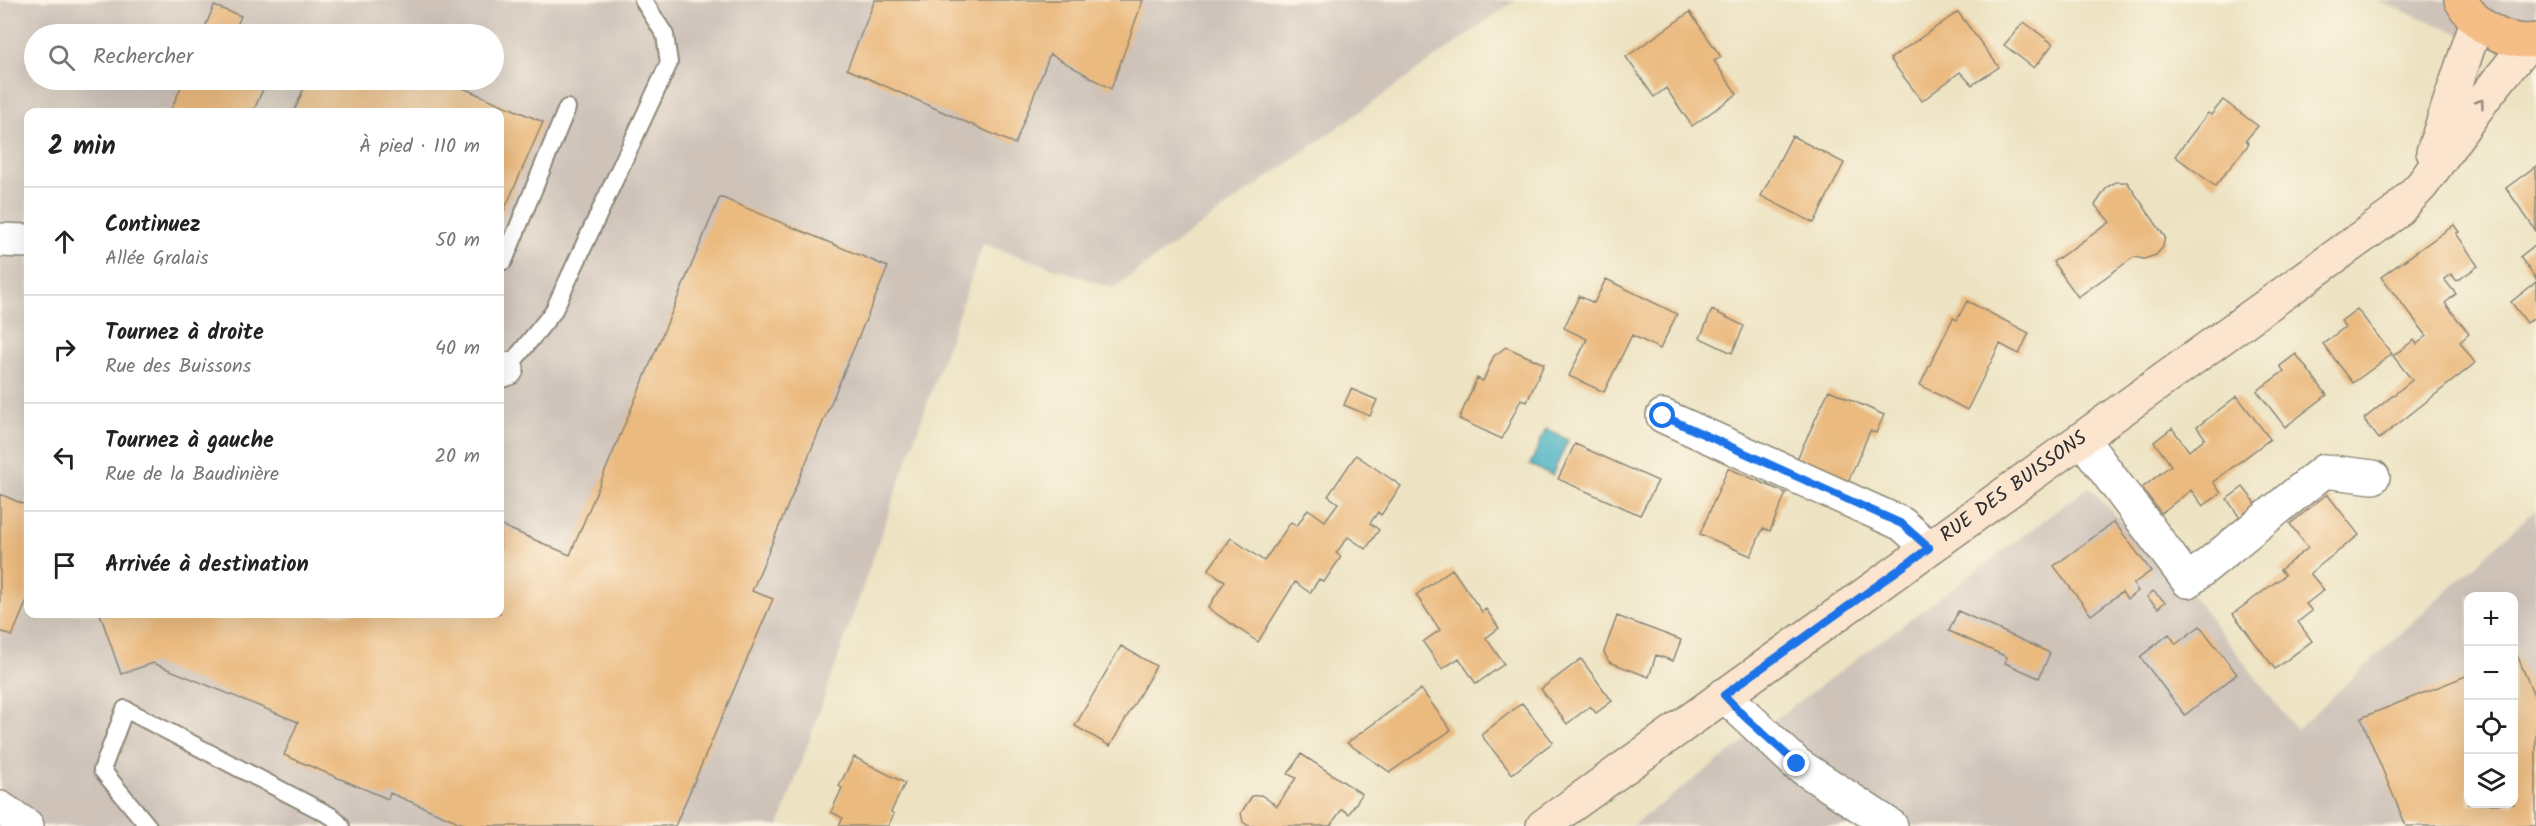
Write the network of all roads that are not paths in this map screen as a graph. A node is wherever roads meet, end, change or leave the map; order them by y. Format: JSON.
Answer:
{"nodes":[{"id":1,"x":643,"y":0,"type":"edge"},
{"id":2,"x":2469,"y":11,"type":"edge"},
{"id":3,"x":2533,"y":40,"type":"edge"},
{"id":4,"x":567,"y":108,"type":"dead end"},
{"id":5,"x":2422,"y":185,"type":"junction"},
{"id":6,"x":0,"y":240,"type":"edge"},
{"id":7,"x":24,"y":241,"type":"edge"},
{"id":8,"x":504,"y":261,"type":"edge"},
{"id":9,"x":504,"y":369,"type":"edge"},
{"id":10,"x":1663,"y":416,"type":"dead end"},
{"id":11,"x":2082,"y":439,"type":"junction"},
{"id":12,"x":2373,"y":477,"type":"dead end"},
{"id":13,"x":1929,"y":548,"type":"junction"},
{"id":14,"x":1724,"y":695,"type":"junction"},
{"id":15,"x":0,"y":808,"type":"edge"},
{"id":16,"x":332,"y":823,"type":"edge"},
{"id":17,"x":27,"y":826,"type":"edge"},
{"id":18,"x":148,"y":826,"type":"edge"},
{"id":19,"x":1543,"y":826,"type":"edge"},
{"id":20,"x":1891,"y":826,"type":"edge"}],
"edges":[{"from":1,"to":9,"type":"lane"},
{"from":2,"to":3,"type":"main road"},
{"from":2,"to":5,"type":"street","name":"RUE DES BUISSONS"},
{"from":5,"to":3,"type":"street","name":"RUE DES BUISSONS","one_way":true},
{"from":4,"to":8,"type":"lane"},
{"from":5,"to":11,"type":"street","name":"RUE DES BUISSONS"},
{"from":6,"to":7,"type":"street"},
{"from":10,"to":13,"type":"street"},
{"from":11,"to":12,"type":"street"},
{"from":11,"to":13,"type":"street","name":"RUE DES BUISSONS"},
{"from":13,"to":14,"type":"street","name":"RUE DES BUISSONS"},
{"from":14,"to":19,"type":"street","name":"RUE DES BUISSONS"},
{"from":14,"to":20,"type":"street"},
{"from":15,"to":17,"type":"street"},
{"from":16,"to":18,"type":"lane"}]}
